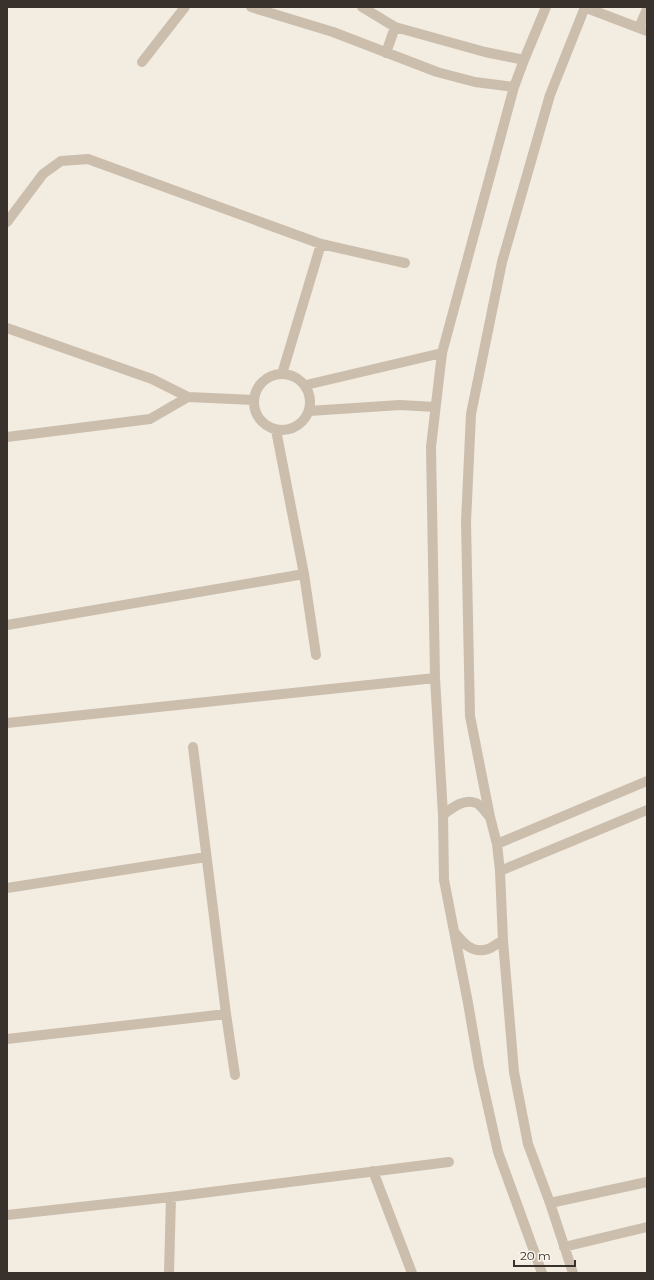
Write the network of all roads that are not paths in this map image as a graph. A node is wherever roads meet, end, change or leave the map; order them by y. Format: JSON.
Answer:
{"nodes":[{"id":1,"x":185,"y":7,"type":"edge"},
{"id":2,"x":251,"y":7,"type":"edge"},
{"id":3,"x":362,"y":7,"type":"edge"},
{"id":4,"x":546,"y":7,"type":"edge"},
{"id":5,"x":585,"y":7,"type":"edge"},
{"id":6,"x":647,"y":9,"type":"edge"},
{"id":7,"x":395,"y":27,"type":"junction"},
{"id":8,"x":643,"y":30,"type":"edge"},
{"id":9,"x":386,"y":53,"type":"junction"},
{"id":10,"x":524,"y":60,"type":"junction"},
{"id":11,"x":142,"y":62,"type":"dead end"},
{"id":12,"x":514,"y":87,"type":"junction"},
{"id":13,"x":7,"y":222,"type":"edge"},
{"id":14,"x":321,"y":244,"type":"junction"},
{"id":15,"x":405,"y":263,"type":"dead end"},
{"id":16,"x":7,"y":328,"type":"edge"},
{"id":17,"x":442,"y":353,"type":"junction"},
{"id":18,"x":282,"y":374,"type":"junction"},
{"id":19,"x":306,"y":385,"type":"junction"},
{"id":20,"x":188,"y":397,"type":"junction"},
{"id":21,"x":254,"y":400,"type":"junction"},
{"id":22,"x":435,"y":408,"type":"junction"},
{"id":23,"x":309,"y":411,"type":"junction"},
{"id":24,"x":276,"y":430,"type":"junction"},
{"id":25,"x":7,"y":437,"type":"edge"},
{"id":26,"x":304,"y":574,"type":"junction"},
{"id":27,"x":7,"y":625,"type":"edge"},
{"id":28,"x":316,"y":655,"type":"dead end"},
{"id":29,"x":435,"y":678,"type":"junction"},
{"id":30,"x":7,"y":723,"type":"edge"},
{"id":31,"x":193,"y":747,"type":"dead end"},
{"id":32,"x":647,"y":781,"type":"edge"},
{"id":33,"x":647,"y":810,"type":"edge"},
{"id":34,"x":443,"y":814,"type":"junction"},
{"id":35,"x":490,"y":817,"type":"junction"},
{"id":36,"x":497,"y":844,"type":"junction"},
{"id":37,"x":206,"y":857,"type":"junction"},
{"id":38,"x":500,"y":871,"type":"junction"},
{"id":39,"x":7,"y":888,"type":"edge"},
{"id":40,"x":454,"y":932,"type":"junction"},
{"id":41,"x":503,"y":941,"type":"junction"},
{"id":42,"x":226,"y":1014,"type":"junction"},
{"id":43,"x":7,"y":1039,"type":"edge"},
{"id":44,"x":236,"y":1075,"type":"dead end"},
{"id":45,"x":449,"y":1162,"type":"dead end"},
{"id":46,"x":373,"y":1172,"type":"junction"},
{"id":47,"x":647,"y":1182,"type":"edge"},
{"id":48,"x":171,"y":1197,"type":"junction"},
{"id":49,"x":550,"y":1202,"type":"junction"},
{"id":50,"x":7,"y":1215,"type":"edge"},
{"id":51,"x":647,"y":1227,"type":"edge"},
{"id":52,"x":564,"y":1247,"type":"junction"},
{"id":53,"x":168,"y":1273,"type":"edge"},
{"id":54,"x":412,"y":1273,"type":"edge"},
{"id":55,"x":542,"y":1273,"type":"edge"},
{"id":56,"x":573,"y":1273,"type":"edge"}],
"edges":[{"from":1,"to":11,"type":"street"},
{"from":2,"to":9,"type":"street"},
{"from":3,"to":7,"type":"street"},
{"from":4,"to":10,"type":"street"},
{"from":5,"to":8,"type":"street"},
{"from":5,"to":35,"type":"street"},
{"from":6,"to":8,"type":"street"},
{"from":7,"to":9,"type":"street"},
{"from":7,"to":10,"type":"street"},
{"from":9,"to":12,"type":"street"},
{"from":10,"to":12,"type":"street"},
{"from":12,"to":17,"type":"street"},
{"from":13,"to":14,"type":"street"},
{"from":14,"to":15,"type":"street"},
{"from":14,"to":18,"type":"street"},
{"from":16,"to":20,"type":"street"},
{"from":17,"to":19,"type":"street"},
{"from":17,"to":22,"type":"street"},
{"from":18,"to":19,"type":"street"},
{"from":18,"to":21,"type":"street"},
{"from":19,"to":23,"type":"street"},
{"from":20,"to":21,"type":"street"},
{"from":20,"to":25,"type":"street"},
{"from":21,"to":24,"type":"street"},
{"from":22,"to":23,"type":"street"},
{"from":22,"to":29,"type":"street"},
{"from":23,"to":24,"type":"street"},
{"from":24,"to":26,"type":"street"},
{"from":26,"to":27,"type":"street"},
{"from":26,"to":28,"type":"street"},
{"from":29,"to":30,"type":"street"},
{"from":29,"to":34,"type":"street"},
{"from":31,"to":37,"type":"street"},
{"from":32,"to":36,"type":"street"},
{"from":33,"to":38,"type":"street"},
{"from":34,"to":35,"type":"street"},
{"from":34,"to":40,"type":"street"},
{"from":35,"to":36,"type":"street"},
{"from":36,"to":38,"type":"street"},
{"from":37,"to":39,"type":"street"},
{"from":37,"to":42,"type":"street"},
{"from":38,"to":41,"type":"street"},
{"from":40,"to":41,"type":"street"},
{"from":40,"to":55,"type":"street"},
{"from":41,"to":49,"type":"street"},
{"from":42,"to":43,"type":"street"},
{"from":42,"to":44,"type":"street"},
{"from":45,"to":46,"type":"street"},
{"from":46,"to":48,"type":"street"},
{"from":46,"to":54,"type":"street"},
{"from":47,"to":49,"type":"street"},
{"from":48,"to":50,"type":"street"},
{"from":48,"to":53,"type":"street"},
{"from":49,"to":52,"type":"street"},
{"from":51,"to":52,"type":"street"},
{"from":52,"to":56,"type":"street"}]}
